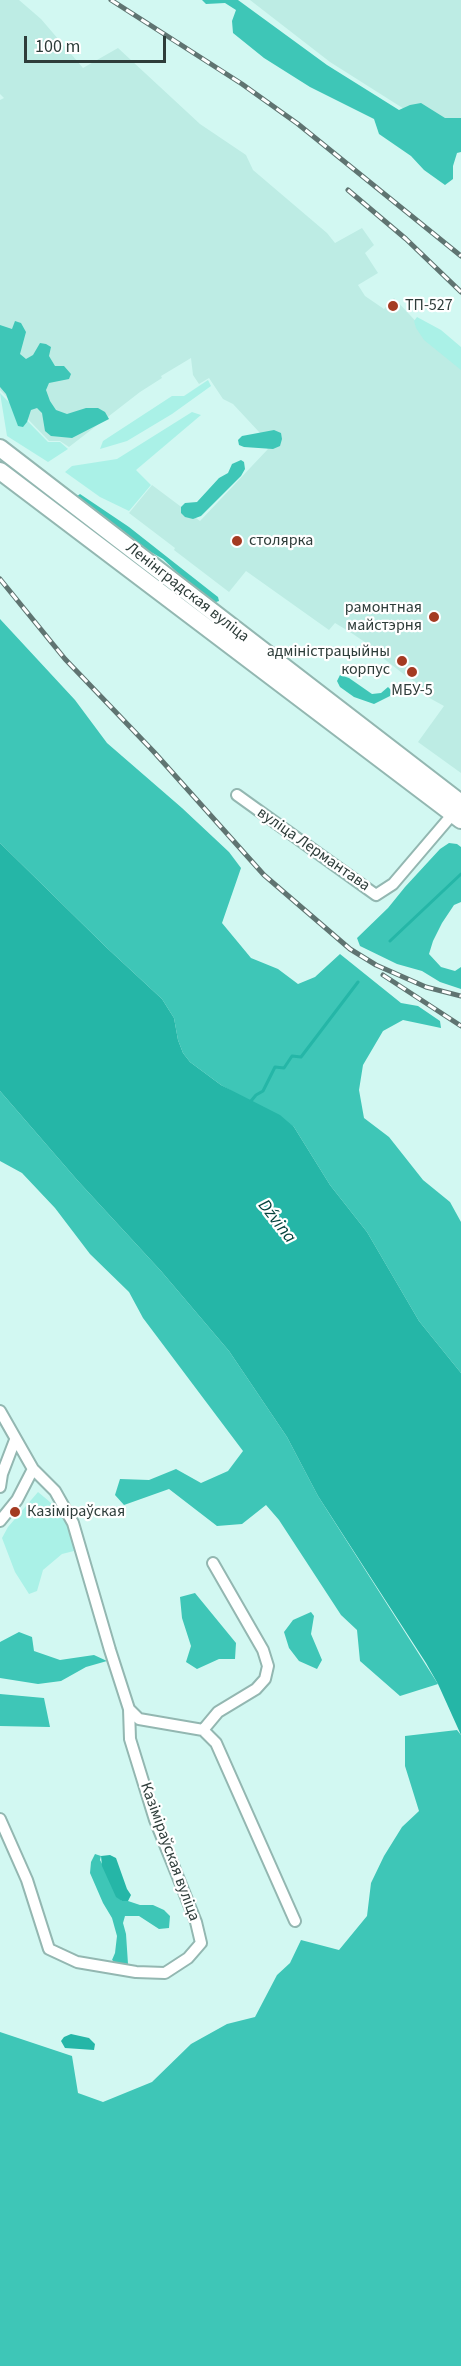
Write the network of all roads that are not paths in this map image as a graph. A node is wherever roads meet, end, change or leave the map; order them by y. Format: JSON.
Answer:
{"nodes":[{"id":1,"x":0,"y":448,"type":"edge"},
{"id":2,"x":0,"y":471,"type":"edge"},
{"id":3,"x":43,"y":482,"type":"junction"},
{"id":4,"x":30,"y":495,"type":"junction"},
{"id":5,"x":302,"y":690,"type":"junction"},
{"id":6,"x":237,"y":795,"type":"dead end"},
{"id":7,"x":459,"y":810,"type":"edge"},
{"id":8,"x":0,"y":1411,"type":"edge"},
{"id":9,"x":15,"y":1440,"type":"junction"},
{"id":10,"x":33,"y":1469,"type":"junction"},
{"id":11,"x":0,"y":1487,"type":"edge"},
{"id":12,"x":0,"y":1521,"type":"edge"},
{"id":13,"x":213,"y":1563,"type":"dead end"},
{"id":14,"x":129,"y":1709,"type":"junction"},
{"id":15,"x":203,"y":1730,"type":"junction"},
{"id":16,"x":0,"y":1819,"type":"edge"},
{"id":17,"x":295,"y":1921,"type":"dead end"}],
"edges":[{"from":1,"to":3,"type":"main road","name":"Ленінградская вуліца"},
{"from":2,"to":4,"type":"main road","name":"Ленінградская вуліца"},
{"from":3,"to":4,"type":"street"},
{"from":3,"to":5,"type":"main road","name":"Ленінградская вуліца"},
{"from":4,"to":5,"type":"main road","name":"Ленінградская вуліца"},
{"from":5,"to":7,"type":"main road","name":"Ленінградская вуліца"},
{"from":6,"to":7,"type":"street","name":"вуліца Лермантава"},
{"from":8,"to":9,"type":"street","name":"Казіміраўская вуліца"},
{"from":9,"to":10,"type":"street","name":"Казіміраўская вуліца"},
{"from":9,"to":11,"type":"street"},
{"from":10,"to":12,"type":"street"},
{"from":10,"to":14,"type":"street","name":"Казіміраўская вуліца"},
{"from":13,"to":15,"type":"street"},
{"from":14,"to":15,"type":"street"},
{"from":14,"to":16,"type":"street","name":"Казіміраўская вуліца"},
{"from":15,"to":17,"type":"street"}]}
